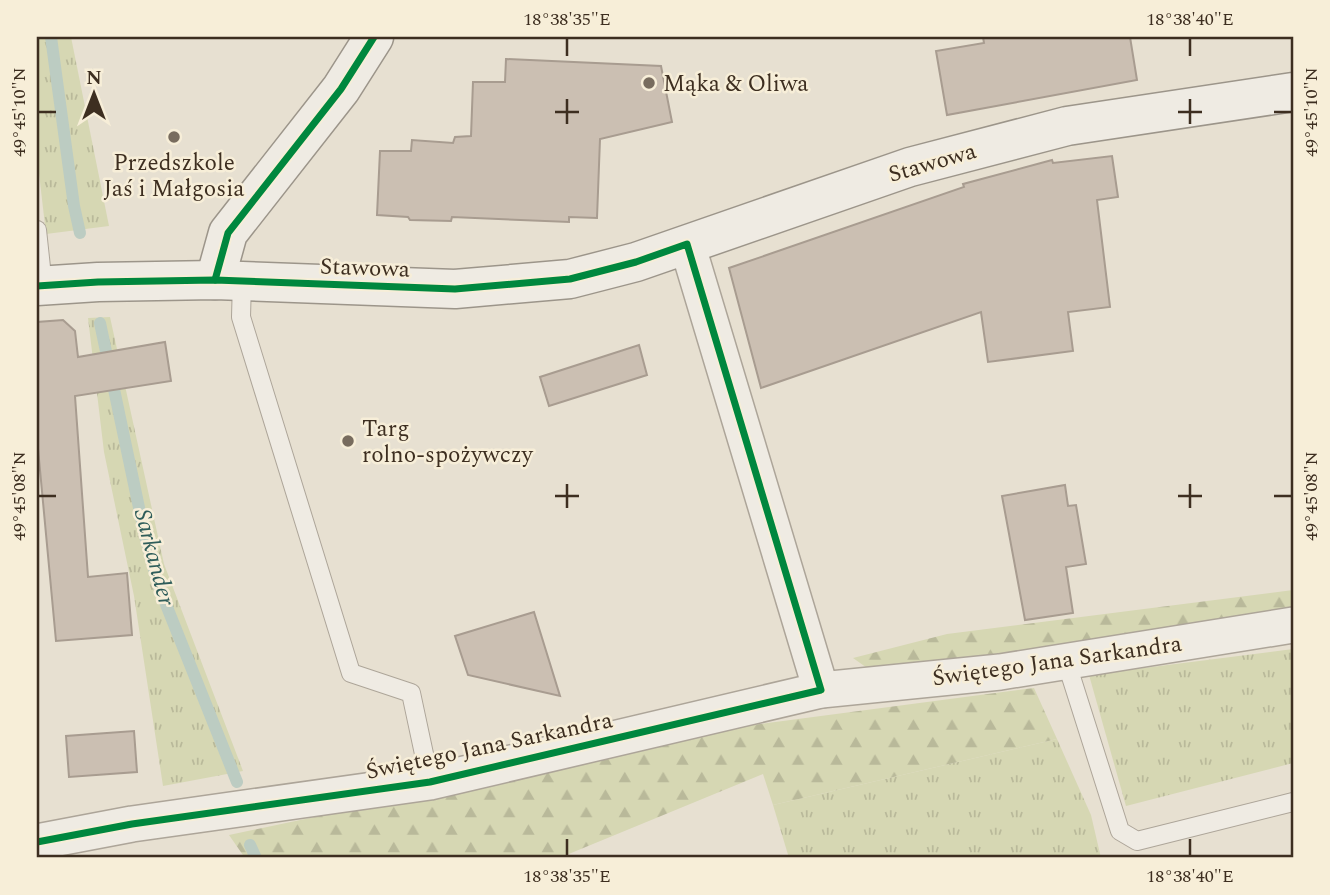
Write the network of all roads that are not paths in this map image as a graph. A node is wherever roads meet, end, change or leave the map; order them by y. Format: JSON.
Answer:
{"nodes":[{"id":1,"x":374,"y":37,"type":"edge"},
{"id":2,"x":1293,"y":92,"type":"edge"},
{"id":3,"x":37,"y":230,"type":"edge"},
{"id":4,"x":687,"y":244,"type":"junction"},
{"id":5,"x":229,"y":280,"type":"junction"},
{"id":6,"x":40,"y":286,"type":"edge"},
{"id":7,"x":1293,"y":625,"type":"edge"},
{"id":8,"x":1066,"y":661,"type":"junction"},
{"id":9,"x":821,"y":690,"type":"junction"},
{"id":10,"x":430,"y":782,"type":"junction"},
{"id":11,"x":1293,"y":802,"type":"edge"},
{"id":12,"x":37,"y":842,"type":"edge"}],
"edges":[{"from":1,"to":5,"type":"street"},
{"from":2,"to":4,"type":"street","name":"Stawowa"},
{"from":3,"to":6,"type":"lane"},
{"from":4,"to":5,"type":"street","name":"Stawowa"},
{"from":4,"to":9,"type":"street"},
{"from":5,"to":6,"type":"street","name":"Stawowa"},
{"from":5,"to":10,"type":"lane"},
{"from":7,"to":8,"type":"street","name":"Świętego Jana Sarkandra"},
{"from":8,"to":9,"type":"street","name":"Świętego Jana Sarkandra"},
{"from":8,"to":11,"type":"lane"},
{"from":9,"to":10,"type":"street","name":"Świętego Jana Sarkandra"},
{"from":10,"to":12,"type":"street","name":"Świętego Jana Sarkandra"}]}
